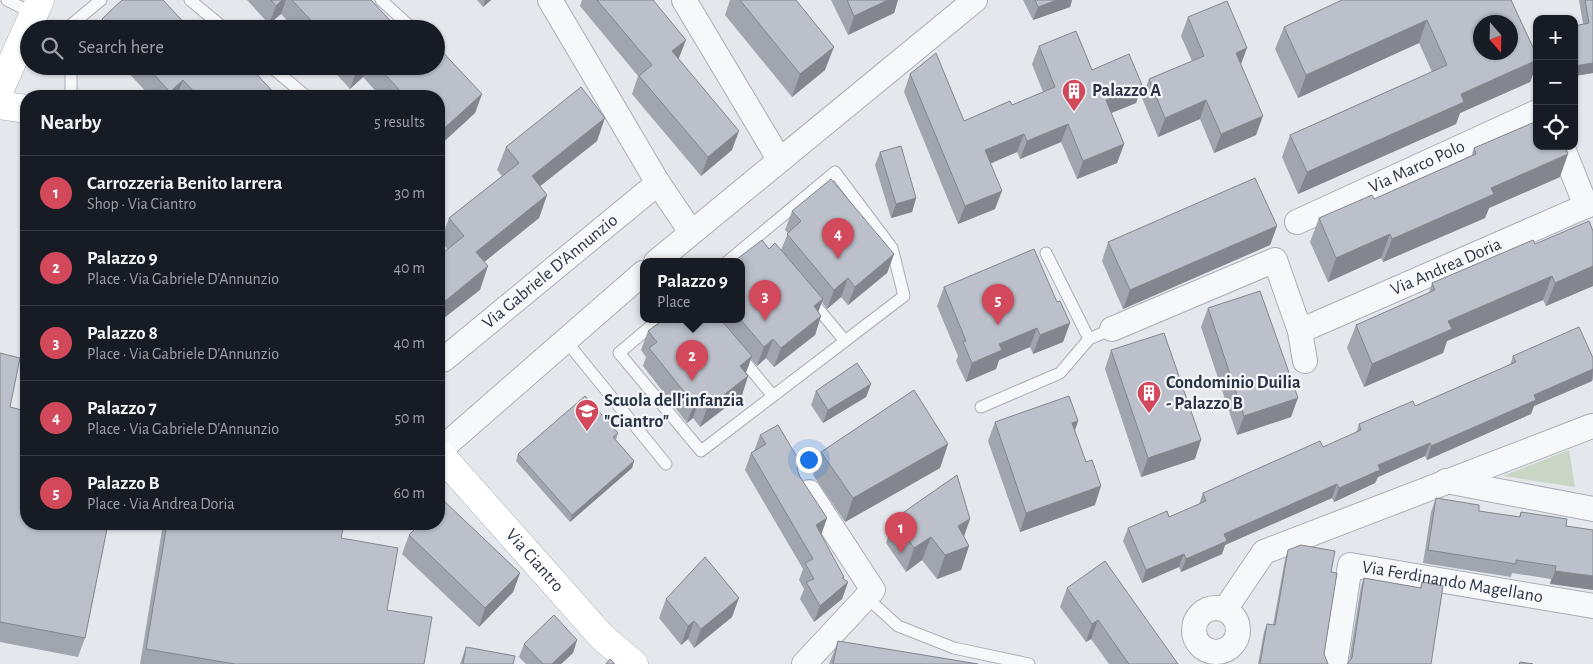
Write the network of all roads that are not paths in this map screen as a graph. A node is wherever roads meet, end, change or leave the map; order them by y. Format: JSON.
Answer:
{"nodes":[{"id":1,"x":7,"y":0,"type":"edge"},
{"id":2,"x":101,"y":0,"type":"edge"},
{"id":3,"x":190,"y":0,"type":"edge"},
{"id":4,"x":382,"y":0,"type":"edge"},
{"id":5,"x":550,"y":0,"type":"edge"},
{"id":6,"x":684,"y":0,"type":"edge"},
{"id":7,"x":975,"y":0,"type":"edge"},
{"id":8,"x":37,"y":7,"type":"edge"},
{"id":9,"x":31,"y":20,"type":"edge"},
{"id":10,"x":77,"y":20,"type":"edge"},
{"id":11,"x":214,"y":20,"type":"edge"},
{"id":12,"x":403,"y":20,"type":"edge"},
{"id":13,"x":20,"y":45,"type":"edge"},
{"id":14,"x":71,"y":75,"type":"edge"},
{"id":15,"x":281,"y":75,"type":"edge"},
{"id":16,"x":0,"y":89,"type":"edge"},
{"id":17,"x":71,"y":90,"type":"edge"},
{"id":18,"x":299,"y":90,"type":"edge"},
{"id":19,"x":0,"y":105,"type":"edge"},
{"id":20,"x":20,"y":107,"type":"edge"},
{"id":21,"x":1533,"y":114,"type":"edge"},
{"id":22,"x":1564,"y":150,"type":"edge"},
{"id":23,"x":779,"y":159,"type":"junction"},
{"id":24,"x":658,"y":183,"type":"junction"},
{"id":25,"x":1589,"y":204,"type":"edge"},
{"id":26,"x":1297,"y":222,"type":"dead end"},
{"id":27,"x":691,"y":232,"type":"junction"},
{"id":28,"x":1046,"y":253,"type":"dead end"},
{"id":29,"x":662,"y":258,"type":"edge"},
{"id":30,"x":733,"y":258,"type":"edge"},
{"id":31,"x":640,"y":277,"type":"edge"},
{"id":32,"x":801,"y":289,"type":"edge"},
{"id":33,"x":654,"y":323,"type":"edge"},
{"id":34,"x":1112,"y":329,"type":"joint"},
{"id":35,"x":1300,"y":331,"type":"junction"},
{"id":36,"x":1088,"y":339,"type":"junction"},
{"id":37,"x":566,"y":341,"type":"junction"},
{"id":38,"x":845,"y":341,"type":"junction"},
{"id":39,"x":728,"y":342,"type":"edge"},
{"id":40,"x":445,"y":358,"type":"edge"},
{"id":41,"x":1305,"y":362,"type":"dead end"},
{"id":42,"x":773,"y":396,"type":"junction"},
{"id":43,"x":982,"y":407,"type":"dead end"},
{"id":44,"x":1593,"y":427,"type":"edge"},
{"id":45,"x":445,"y":447,"type":"edge"},
{"id":46,"x":445,"y":459,"type":"edge"},
{"id":47,"x":666,"y":464,"type":"dead end"},
{"id":48,"x":1446,"y":481,"type":"junction"},
{"id":49,"x":805,"y":486,"type":"edge"},
{"id":50,"x":1593,"y":509,"type":"edge"},
{"id":51,"x":866,"y":597,"type":"junction"},
{"id":52,"x":1593,"y":606,"type":"edge"},
{"id":53,"x":1226,"y":608,"type":"junction"},
{"id":54,"x":1220,"y":658,"type":"edge"},
{"id":55,"x":634,"y":664,"type":"edge"},
{"id":56,"x":804,"y":664,"type":"edge"},
{"id":57,"x":1029,"y":664,"type":"edge"},
{"id":58,"x":1335,"y":664,"type":"edge"}],
"edges":[{"from":1,"to":8,"type":"lane"},
{"from":2,"to":10,"type":"lane"},
{"from":3,"to":11,"type":"lane"},
{"from":4,"to":12,"type":"lane"},
{"from":5,"to":24,"type":"street"},
{"from":6,"to":23,"type":"street"},
{"from":7,"to":23,"type":"street"},
{"from":8,"to":9,"type":"street"},
{"from":13,"to":16,"type":"street"},
{"from":14,"to":17,"type":"lane"},
{"from":15,"to":18,"type":"lane"},
{"from":19,"to":20,"type":"street"},
{"from":21,"to":26,"type":"street","name":"Via Marco Polo"},
{"from":22,"to":25,"type":"street"},
{"from":23,"to":27,"type":"street"},
{"from":24,"to":27,"type":"street"},
{"from":24,"to":40,"type":"street","name":"Via Gabriele D'Annunzio"},
{"from":25,"to":35,"type":"street","name":"Via Andrea Doria"},
{"from":27,"to":29,"type":"street"},
{"from":28,"to":36,"type":"lane"},
{"from":30,"to":38,"type":"lane"},
{"from":31,"to":37,"type":"street"},
{"from":32,"to":38,"type":"lane"},
{"from":33,"to":42,"type":"lane"},
{"from":34,"to":35,"type":"street"},
{"from":34,"to":36,"type":"lane"},
{"from":35,"to":41,"type":"street"},
{"from":36,"to":43,"type":"lane"},
{"from":37,"to":45,"type":"street"},
{"from":37,"to":47,"type":"lane"},
{"from":38,"to":42,"type":"lane"},
{"from":39,"to":42,"type":"lane"},
{"from":44,"to":48,"type":"street"},
{"from":46,"to":55,"type":"street","name":"Via Ciantro"},
{"from":48,"to":50,"type":"street"},
{"from":48,"to":53,"type":"street"},
{"from":49,"to":51,"type":"street"},
{"from":51,"to":56,"type":"street"},
{"from":51,"to":57,"type":"lane"},
{"from":52,"to":58,"type":"street","name":"Via Ferdinando Magellano"},
{"from":53,"to":54,"type":"street"},
{"from":53,"to":54,"type":"street"}]}
